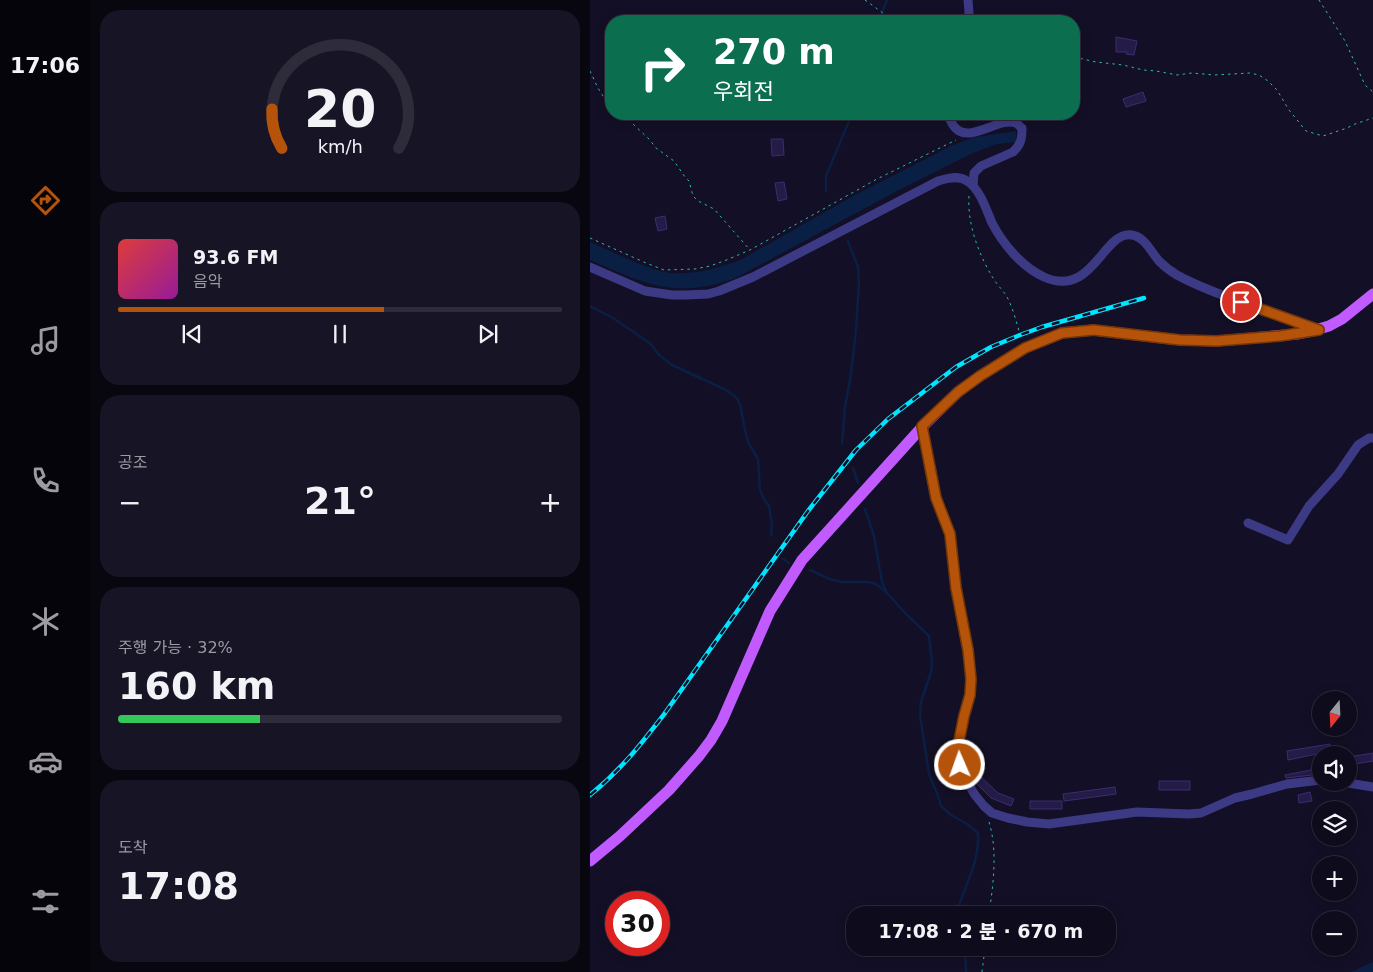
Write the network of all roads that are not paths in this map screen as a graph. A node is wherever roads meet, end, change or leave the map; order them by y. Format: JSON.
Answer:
{"nodes":[{"id":1,"x":968,"y":0,"type":"edge"},
{"id":2,"x":968,"y":15,"type":"edge"},
{"id":3,"x":950,"y":120,"type":"edge"},
{"id":4,"x":973,"y":186,"type":"junction"},
{"id":5,"x":590,"y":267,"type":"edge"},
{"id":6,"x":1373,"y":294,"type":"edge"},
{"id":7,"x":1319,"y":330,"type":"junction"},
{"id":8,"x":922,"y":426,"type":"junction"},
{"id":9,"x":1373,"y":438,"type":"edge"},
{"id":10,"x":1248,"y":523,"type":"dead end"},
{"id":11,"x":1312,"y":781,"type":"edge"},
{"id":12,"x":1357,"y":784,"type":"edge"},
{"id":13,"x":1373,"y":787,"type":"edge"},
{"id":14,"x":590,"y":861,"type":"edge"}],
"edges":[{"from":1,"to":2,"type":"street"},
{"from":3,"to":4,"type":"street"},
{"from":4,"to":5,"type":"street"},
{"from":4,"to":7,"type":"street"},
{"from":6,"to":7,"type":"main road"},
{"from":7,"to":8,"type":"main road"},
{"from":8,"to":11,"type":"street"},
{"from":8,"to":14,"type":"main road"},
{"from":9,"to":10,"type":"street"},
{"from":12,"to":13,"type":"street"}]}
